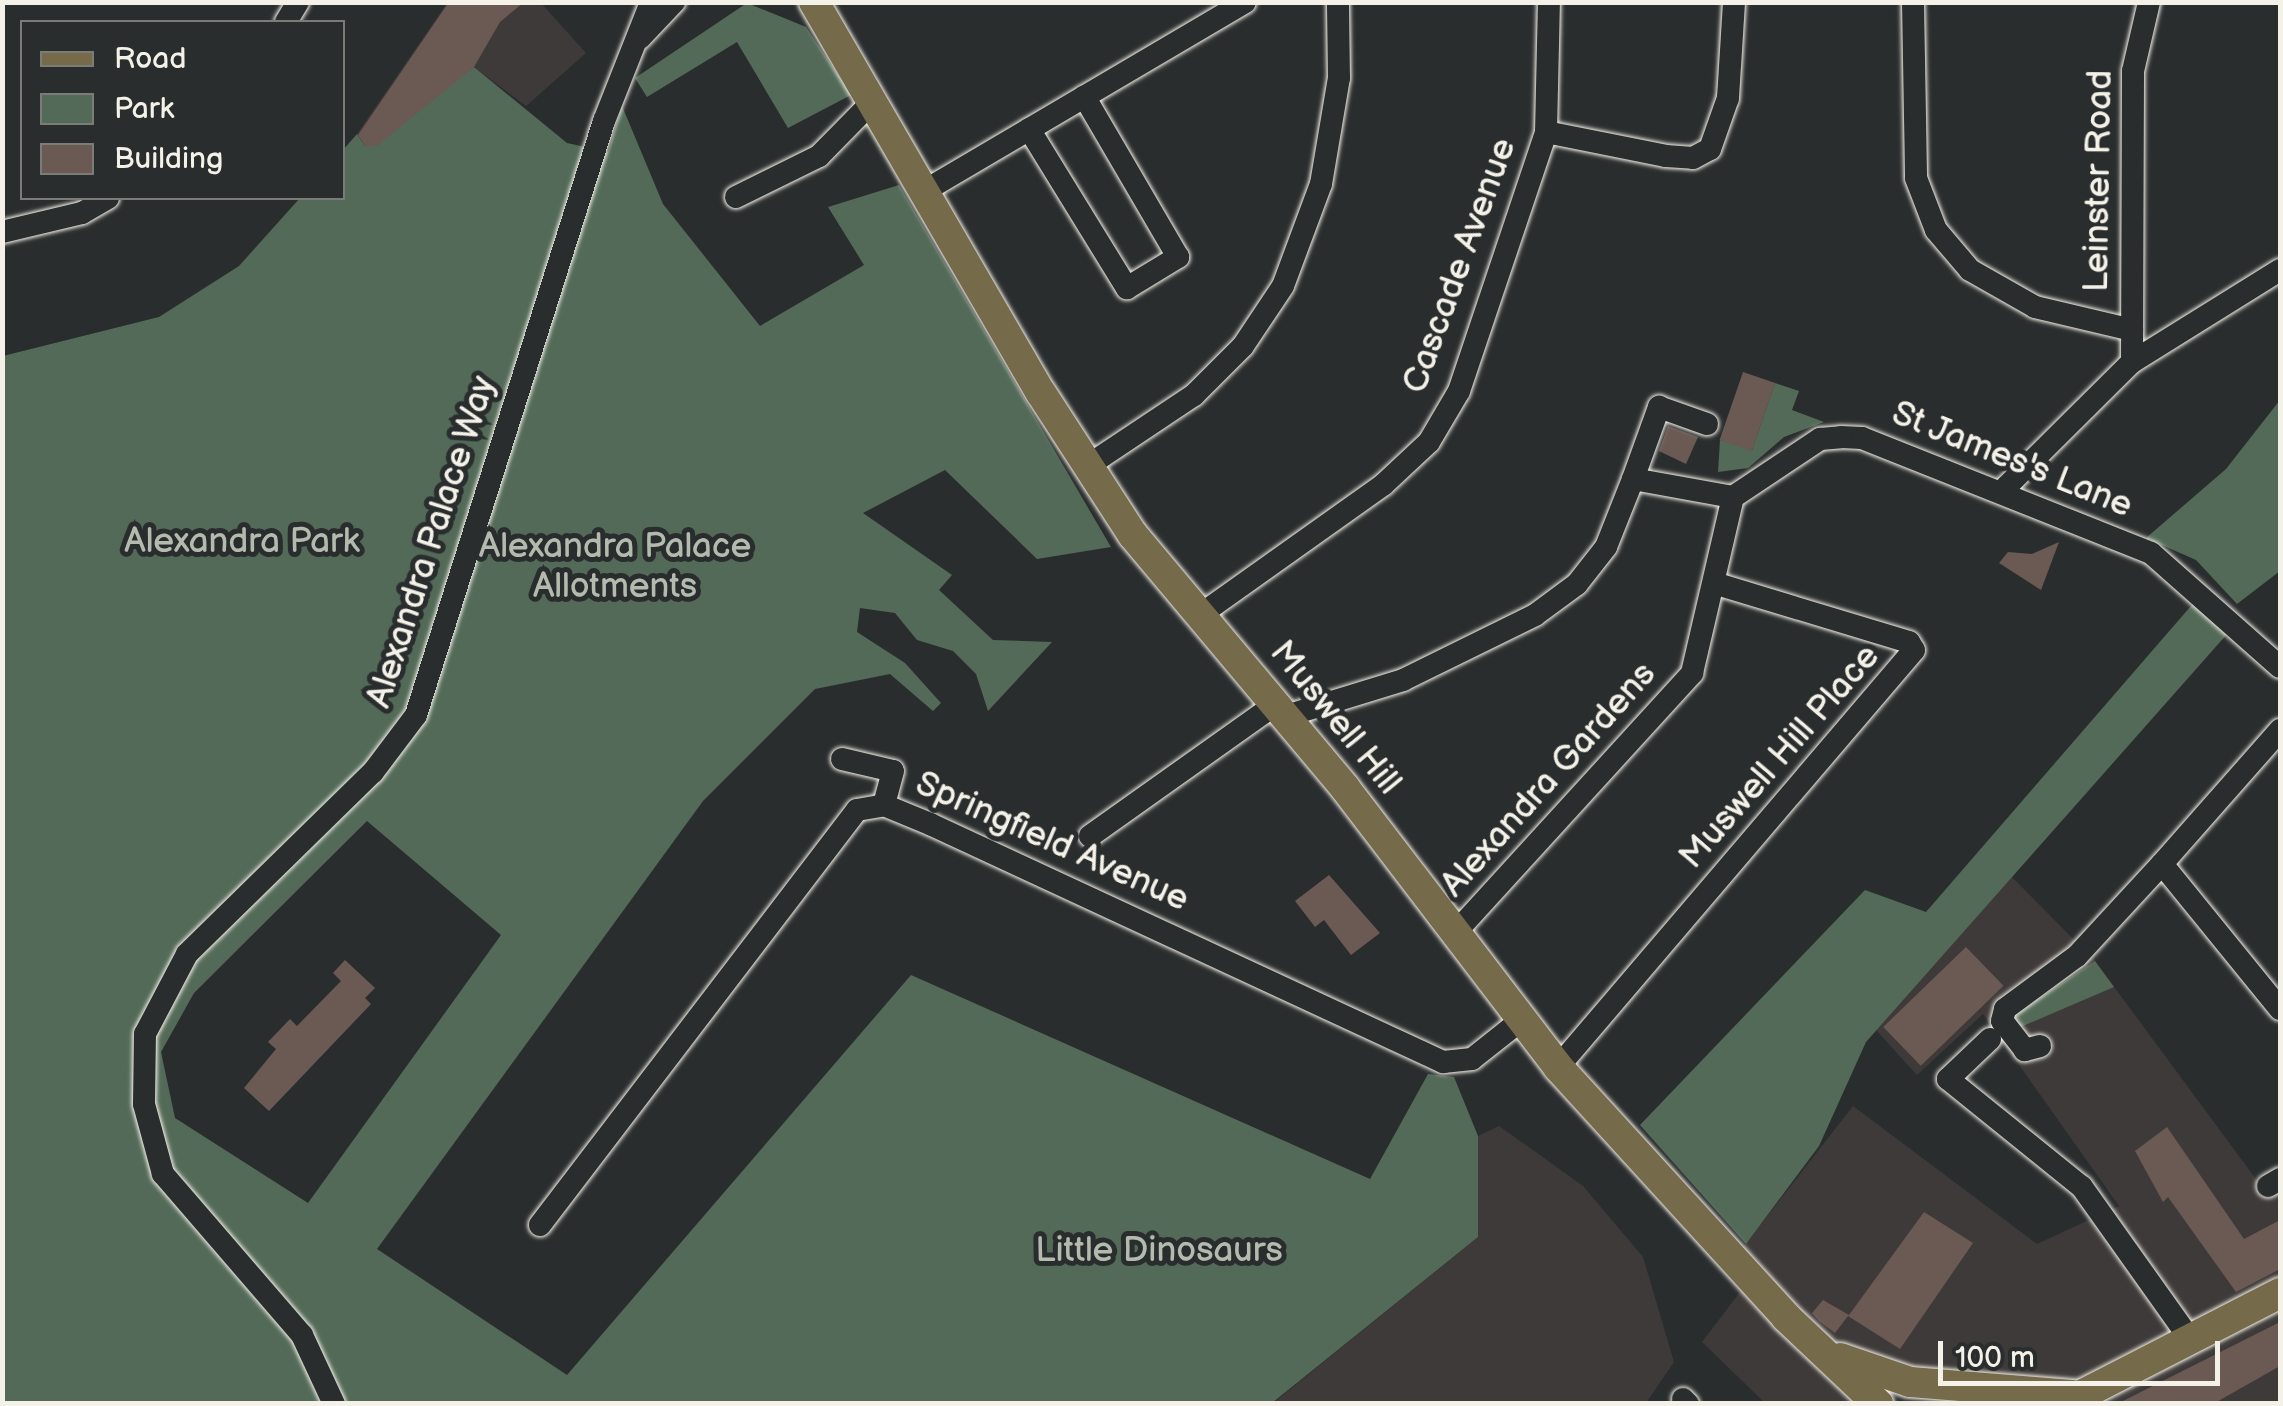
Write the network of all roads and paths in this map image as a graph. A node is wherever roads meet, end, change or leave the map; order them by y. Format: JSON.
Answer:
{"nodes":[{"id":1,"x":651,"y":2,"type":"edge"},
{"id":2,"x":674,"y":2,"type":"edge"},
{"id":3,"x":796,"y":2,"type":"edge"},
{"id":4,"x":814,"y":2,"type":"edge"},
{"id":5,"x":1245,"y":2,"type":"edge"},
{"id":6,"x":1338,"y":2,"type":"edge"},
{"id":7,"x":1548,"y":2,"type":"edge"},
{"id":8,"x":1734,"y":2,"type":"edge"},
{"id":9,"x":1913,"y":2,"type":"edge"},
{"id":10,"x":2149,"y":2,"type":"edge"},
{"id":11,"x":640,"y":38,"type":"junction"},
{"id":12,"x":856,"y":70,"type":"junction"},
{"id":13,"x":1084,"y":96,"type":"junction"},
{"id":14,"x":874,"y":100,"type":"junction"},
{"id":15,"x":1029,"y":129,"type":"junction"},
{"id":16,"x":1546,"y":132,"type":"junction"},
{"id":17,"x":926,"y":190,"type":"junction"},
{"id":18,"x":736,"y":197,"type":"dead end"},
{"id":19,"x":105,"y":200,"type":"edge"},
{"id":20,"x":2,"y":232,"type":"edge"},
{"id":21,"x":2280,"y":270,"type":"edge"},
{"id":22,"x":2132,"y":330,"type":"junction"},
{"id":23,"x":2132,"y":362,"type":"junction"},
{"id":24,"x":1706,"y":424,"type":"dead end"},
{"id":25,"x":1086,"y":467,"type":"junction"},
{"id":26,"x":1633,"y":479,"type":"junction"},
{"id":27,"x":2002,"y":492,"type":"junction"},
{"id":28,"x":1733,"y":497,"type":"junction"},
{"id":29,"x":1717,"y":584,"type":"junction"},
{"id":30,"x":1200,"y":615,"type":"junction"},
{"id":31,"x":2280,"y":666,"type":"edge"},
{"id":32,"x":1281,"y":710,"type":"junction"},
{"id":33,"x":2280,"y":730,"type":"edge"},
{"id":34,"x":842,"y":759,"type":"dead end"},
{"id":35,"x":884,"y":806,"type":"junction"},
{"id":36,"x":1090,"y":836,"type":"dead end"},
{"id":37,"x":2162,"y":864,"type":"junction"},
{"id":38,"x":1456,"y":934,"type":"junction"},
{"id":39,"x":2280,"y":1009,"type":"edge"},
{"id":40,"x":1520,"y":1021,"type":"junction"},
{"id":41,"x":1990,"y":1039,"type":"dead end"},
{"id":42,"x":2040,"y":1046,"type":"dead end"},
{"id":43,"x":1558,"y":1067,"type":"junction"},
{"id":44,"x":540,"y":1225,"type":"dead end"},
{"id":45,"x":2280,"y":1293,"type":"edge"},
{"id":46,"x":2190,"y":1338,"type":"junction"},
{"id":47,"x":1832,"y":1356,"type":"junction"},
{"id":48,"x":1900,"y":1393,"type":"edge"},
{"id":49,"x":2000,"y":1397,"type":"edge"},
{"id":50,"x":2068,"y":1399,"type":"edge"},
{"id":51,"x":334,"y":1404,"type":"edge"},
{"id":52,"x":1878,"y":1404,"type":"edge"}],
"edges":[{"from":1,"to":11,"type":"street","name":"Alexandra Palace Way"},
{"from":2,"to":11,"type":"street","name":"Alexandra Palace Way"},
{"from":3,"to":12,"type":"main road","name":"Muswell Hill"},
{"from":4,"to":12,"type":"main road","name":"Muswell Hill"},
{"from":5,"to":13,"type":"street"},
{"from":6,"to":25,"type":"street"},
{"from":7,"to":16,"type":"street","name":"Cascade Avenue"},
{"from":8,"to":16,"type":"street"},
{"from":9,"to":22,"type":"street"},
{"from":10,"to":22,"type":"street","name":"Leinster Road"},
{"from":11,"to":51,"type":"street","name":"Alexandra Palace Way"},
{"from":12,"to":14,"type":"main road","name":"Muswell Hill"},
{"from":13,"to":15,"type":"street"},
{"from":13,"to":15,"type":"street"},
{"from":14,"to":17,"type":"main road","name":"Muswell Hill"},
{"from":14,"to":18,"type":"street"},
{"from":15,"to":17,"type":"street"},
{"from":16,"to":30,"type":"street","name":"Cascade Avenue"},
{"from":17,"to":25,"type":"main road","name":"Muswell Hill"},
{"from":19,"to":20,"type":"street"},
{"from":21,"to":23,"type":"street"},
{"from":22,"to":23,"type":"street","name":"Leinster Road"},
{"from":23,"to":27,"type":"street"},
{"from":24,"to":26,"type":"street"},
{"from":25,"to":30,"type":"main road","name":"Muswell Hill"},
{"from":26,"to":28,"type":"street"},
{"from":26,"to":32,"type":"street"},
{"from":27,"to":28,"type":"street","name":"St James's Lane"},
{"from":27,"to":31,"type":"street","name":"St James's Lane"},
{"from":28,"to":29,"type":"street","name":"Alexandra Gardens"},
{"from":29,"to":38,"type":"street","name":"Alexandra Gardens"},
{"from":29,"to":43,"type":"street","name":"Muswell Hill Place"},
{"from":30,"to":32,"type":"main road","name":"Muswell Hill"},
{"from":32,"to":36,"type":"street"},
{"from":32,"to":38,"type":"main road","name":"Muswell Hill"},
{"from":33,"to":37,"type":"street"},
{"from":34,"to":35,"type":"street"},
{"from":35,"to":40,"type":"street","name":"Springfield Avenue"},
{"from":35,"to":44,"type":"street","name":"Springfield Avenue"},
{"from":37,"to":39,"type":"street"},
{"from":37,"to":42,"type":"street"},
{"from":38,"to":40,"type":"main road","name":"Muswell Hill"},
{"from":40,"to":43,"type":"main road","name":"Muswell Hill"},
{"from":41,"to":46,"type":"street"},
{"from":43,"to":47,"type":"main road","name":"Muswell Hill"},
{"from":45,"to":46,"type":"main road"},
{"from":46,"to":50,"type":"main road"},
{"from":47,"to":48,"type":"main road","name":"Muswell Hill"},
{"from":47,"to":52,"type":"main road","name":"Muswell Hill"},
{"from":48,"to":49,"type":"main road","name":"Muswell Hill"},
{"from":49,"to":50,"type":"main road","name":"Muswell Hill"}]}
